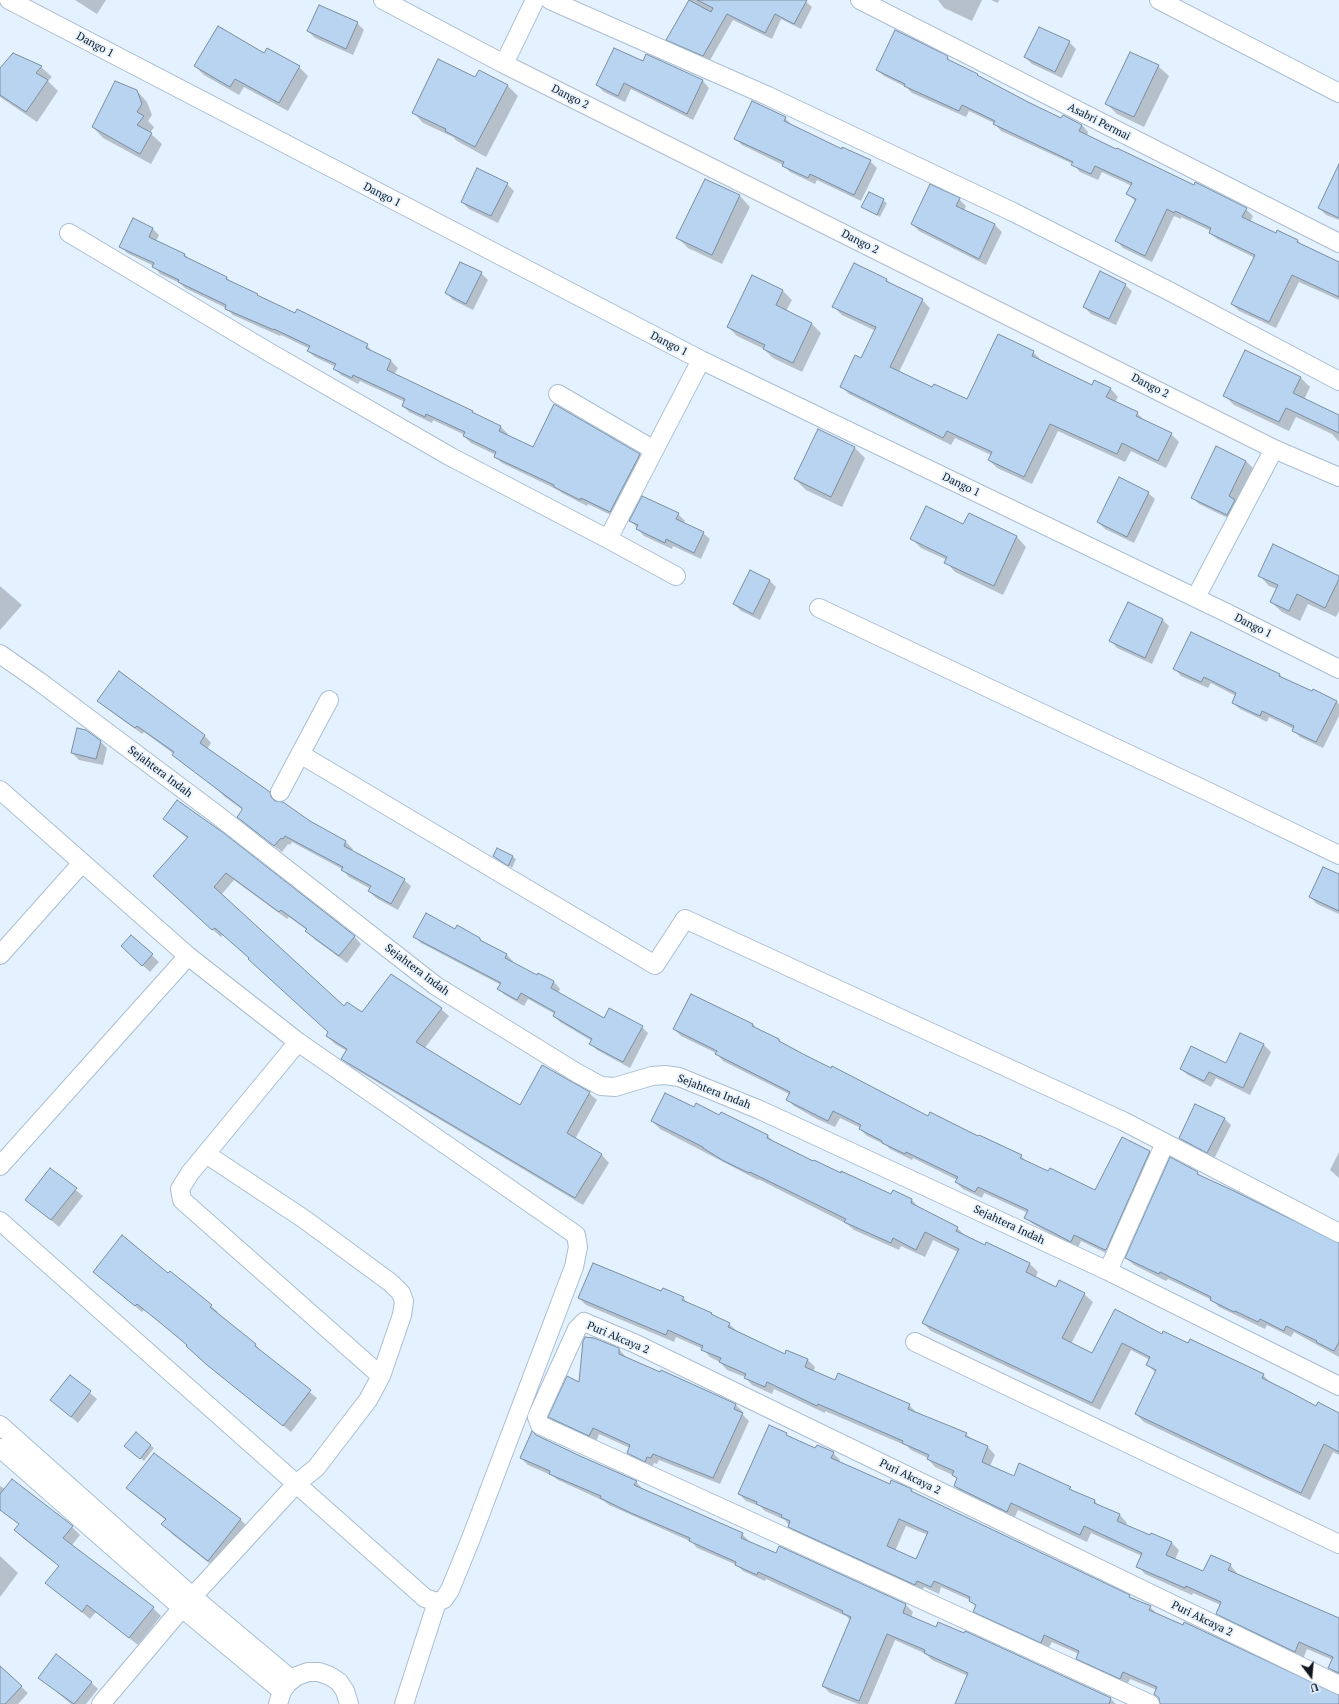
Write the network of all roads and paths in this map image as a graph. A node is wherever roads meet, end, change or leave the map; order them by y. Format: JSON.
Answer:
{"nodes":[{"id":1,"x":9,"y":0,"type":"edge"},
{"id":2,"x":383,"y":0,"type":"edge"},
{"id":3,"x":535,"y":0,"type":"edge"},
{"id":4,"x":550,"y":0,"type":"edge"},
{"id":5,"x":860,"y":0,"type":"edge"},
{"id":6,"x":1159,"y":0,"type":"edge"},
{"id":7,"x":504,"y":64,"type":"junction"},
{"id":8,"x":1339,"y":93,"type":"edge"},
{"id":9,"x":69,"y":233,"type":"dead end"},
{"id":10,"x":1339,"y":243,"type":"edge"},
{"id":11,"x":700,"y":360,"type":"junction"},
{"id":12,"x":1339,"y":381,"type":"edge"},
{"id":13,"x":558,"y":394,"type":"dead end"},
{"id":14,"x":1274,"y":449,"type":"junction"},
{"id":15,"x":654,"y":450,"type":"junction"},
{"id":16,"x":1339,"y":478,"type":"edge"},
{"id":17,"x":608,"y":539,"type":"junction"},
{"id":18,"x":676,"y":576,"type":"dead end"},
{"id":19,"x":1196,"y":597,"type":"junction"},
{"id":20,"x":819,"y":608,"type":"dead end"},
{"id":21,"x":0,"y":654,"type":"edge"},
{"id":22,"x":1339,"y":669,"type":"edge"},
{"id":23,"x":329,"y":700,"type":"dead end"},
{"id":24,"x":300,"y":754,"type":"junction"},
{"id":25,"x":0,"y":790,"type":"edge"},
{"id":26,"x":280,"y":792,"type":"dead end"},
{"id":27,"x":1339,"y":855,"type":"edge"},
{"id":28,"x":82,"y":863,"type":"junction"},
{"id":29,"x":0,"y":955,"type":"edge"},
{"id":30,"x":188,"y":956,"type":"junction"},
{"id":31,"x":298,"y":1042,"type":"junction"},
{"id":32,"x":1165,"y":1143,"type":"junction"},
{"id":33,"x":206,"y":1154,"type":"junction"},
{"id":34,"x":0,"y":1166,"type":"edge"},
{"id":35,"x":0,"y":1221,"type":"edge"},
{"id":36,"x":1339,"y":1233,"type":"edge"},
{"id":37,"x":1108,"y":1271,"type":"junction"},
{"id":38,"x":915,"y":1342,"type":"dead end"},
{"id":39,"x":381,"y":1376,"type":"junction"},
{"id":40,"x":1339,"y":1386,"type":"edge"},
{"id":41,"x":0,"y":1425,"type":"edge"},
{"id":42,"x":0,"y":1448,"type":"edge"},
{"id":43,"x":297,"y":1483,"type":"junction"},
{"id":44,"x":1339,"y":1544,"type":"edge"},
{"id":45,"x":437,"y":1602,"type":"junction"},
{"id":46,"x":188,"y":1603,"type":"junction"},
{"id":47,"x":1339,"y":1685,"type":"edge"},
{"id":48,"x":284,"y":1692,"type":"edge"},
{"id":49,"x":100,"y":1704,"type":"edge"},
{"id":50,"x":349,"y":1704,"type":"edge"},
{"id":51,"x":404,"y":1704,"type":"edge"},
{"id":52,"x":1150,"y":1704,"type":"edge"}],
"edges":[{"from":1,"to":11,"type":"street","name":"Dango 1"},
{"from":2,"to":7,"type":"street","name":"Dango 2"},
{"from":3,"to":7,"type":"street"},
{"from":4,"to":12,"type":"street"},
{"from":5,"to":10,"type":"street","name":"Asabri Permai"},
{"from":6,"to":8,"type":"street"},
{"from":7,"to":14,"type":"street","name":"Dango 2"},
{"from":9,"to":17,"type":"street"},
{"from":11,"to":15,"type":"street"},
{"from":11,"to":19,"type":"street","name":"Dango 1"},
{"from":13,"to":15,"type":"street"},
{"from":14,"to":16,"type":"street","name":"Dango 2"},
{"from":14,"to":19,"type":"street"},
{"from":15,"to":17,"type":"street"},
{"from":17,"to":18,"type":"street"},
{"from":19,"to":22,"type":"street","name":"Dango 1"},
{"from":20,"to":27,"type":"street"},
{"from":21,"to":37,"type":"street","name":"Sejahtera Indah"},
{"from":23,"to":24,"type":"street"},
{"from":24,"to":26,"type":"street"},
{"from":24,"to":32,"type":"street"},
{"from":25,"to":28,"type":"street"},
{"from":28,"to":29,"type":"street"},
{"from":28,"to":30,"type":"street"},
{"from":30,"to":31,"type":"street"},
{"from":30,"to":34,"type":"street"},
{"from":31,"to":33,"type":"street"},
{"from":31,"to":45,"type":"street"},
{"from":32,"to":36,"type":"street"},
{"from":32,"to":37,"type":"street"},
{"from":33,"to":39,"type":"street"},
{"from":33,"to":39,"type":"street"},
{"from":35,"to":43,"type":"street"},
{"from":37,"to":40,"type":"street","name":"Sejahtera Indah"},
{"from":38,"to":44,"type":"street"},
{"from":39,"to":43,"type":"street"},
{"from":41,"to":46,"type":"street"},
{"from":42,"to":46,"type":"street"},
{"from":43,"to":45,"type":"street"},
{"from":43,"to":46,"type":"street"},
{"from":45,"to":51,"type":"street"},
{"from":46,"to":48,"type":"street"},
{"from":46,"to":49,"type":"street"},
{"from":47,"to":52,"type":"street","name":"Puri Akcaya 2"},
{"from":48,"to":50,"type":"street"}]}
